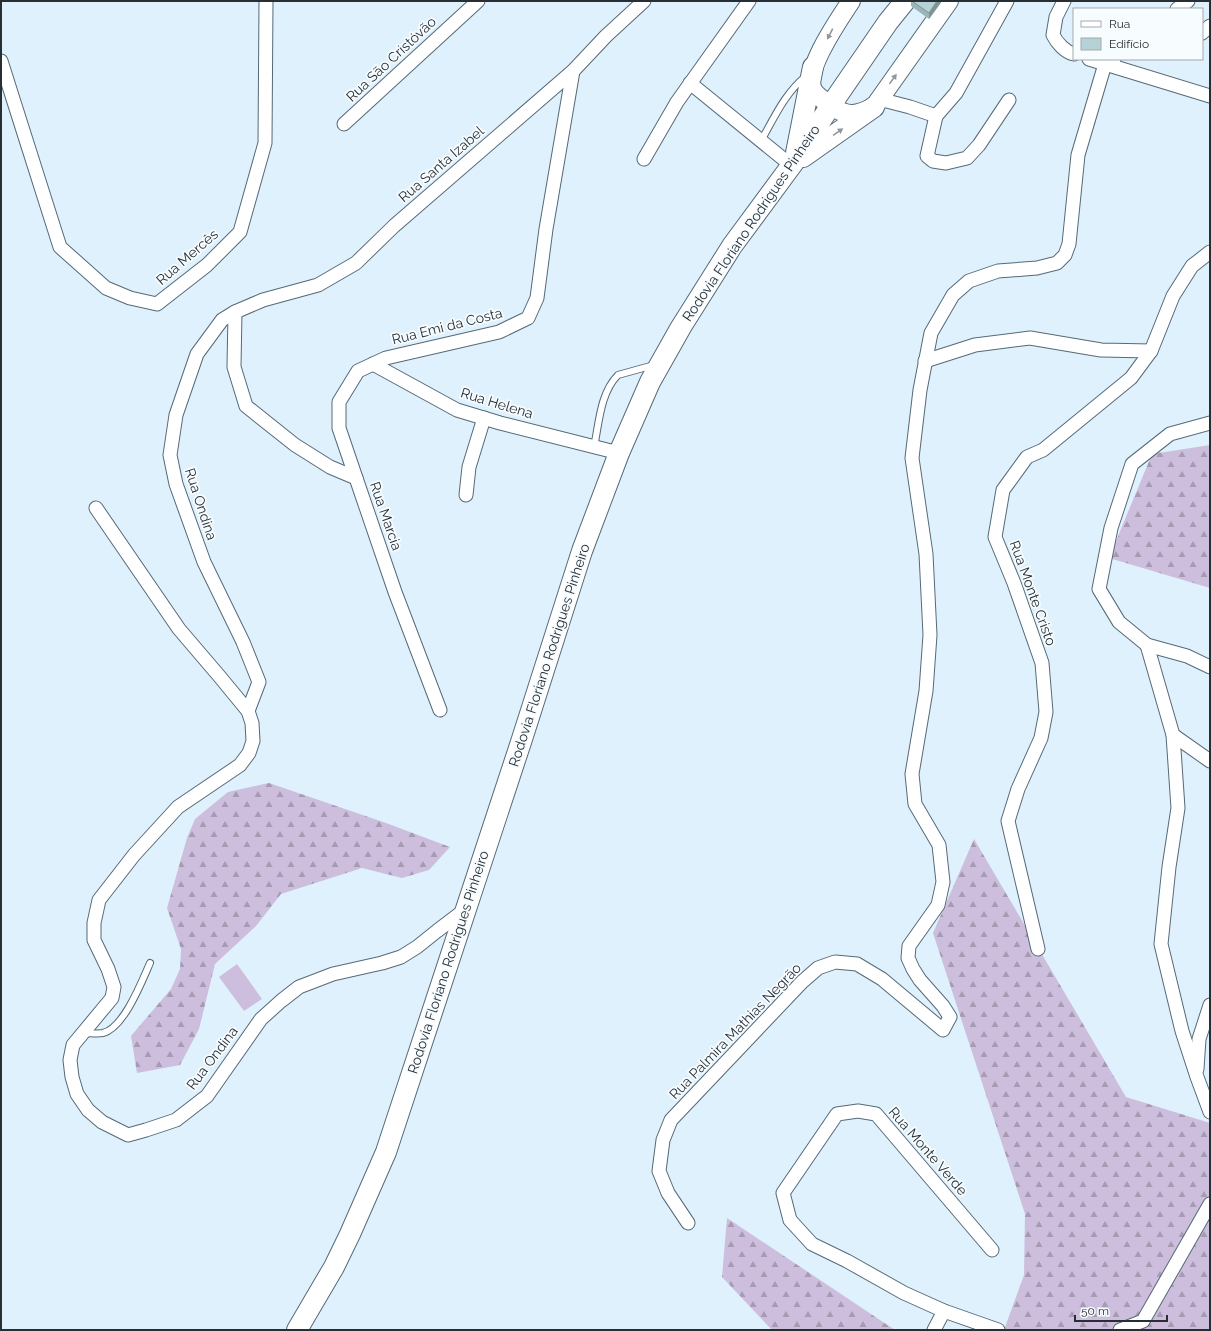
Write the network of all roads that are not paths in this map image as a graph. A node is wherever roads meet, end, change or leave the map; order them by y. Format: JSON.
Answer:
{"nodes":[{"id":1,"x":266,"y":1,"type":"edge"},
{"id":2,"x":478,"y":1,"type":"edge"},
{"id":3,"x":644,"y":1,"type":"edge"},
{"id":4,"x":749,"y":1,"type":"edge"},
{"id":5,"x":851,"y":1,"type":"edge"},
{"id":6,"x":897,"y":1,"type":"edge"},
{"id":7,"x":905,"y":1,"type":"edge"},
{"id":8,"x":950,"y":1,"type":"edge"},
{"id":9,"x":1007,"y":1,"type":"edge"},
{"id":10,"x":1064,"y":1,"type":"edge"},
{"id":11,"x":1188,"y":1,"type":"edge"},
{"id":12,"x":1178,"y":8,"type":"edge"},
{"id":13,"x":888,"y":22,"type":"junction"},
{"id":14,"x":1073,"y":52,"type":"edge"},
{"id":15,"x":1099,"y":60,"type":"edge"},
{"id":16,"x":1109,"y":61,"type":"edge"},
{"id":17,"x":1,"y":62,"type":"edge"},
{"id":18,"x":813,"y":69,"type":"junction"},
{"id":19,"x":573,"y":71,"type":"junction"},
{"id":20,"x":690,"y":83,"type":"junction"},
{"id":21,"x":1207,"y":92,"type":"edge"},
{"id":22,"x":1009,"y":100,"type":"dead end"},
{"id":23,"x":877,"y":103,"type":"junction"},
{"id":24,"x":831,"y":105,"type":"junction"},
{"id":25,"x":936,"y":116,"type":"junction"},
{"id":26,"x":344,"y":124,"type":"dead end"},
{"id":27,"x":761,"y":141,"type":"junction"},
{"id":28,"x":644,"y":160,"type":"dead end"},
{"id":29,"x":793,"y":164,"type":"junction"},
{"id":30,"x":1210,"y":252,"type":"edge"},
{"id":31,"x":235,"y":312,"type":"junction"},
{"id":32,"x":1151,"y":351,"type":"junction"},
{"id":33,"x":925,"y":360,"type":"junction"},
{"id":34,"x":661,"y":363,"type":"junction"},
{"id":35,"x":373,"y":364,"type":"junction"},
{"id":36,"x":484,"y":418,"type":"junction"},
{"id":37,"x":1210,"y":423,"type":"edge"},
{"id":38,"x":594,"y":448,"type":"junction"},
{"id":39,"x":619,"y":453,"type":"junction"},
{"id":40,"x":356,"y":478,"type":"junction"},
{"id":41,"x":466,"y":496,"type":"dead end"},
{"id":42,"x":96,"y":508,"type":"dead end"},
{"id":43,"x":1147,"y":645,"type":"junction"},
{"id":44,"x":1210,"y":667,"type":"edge"},
{"id":45,"x":440,"y":710,"type":"dead end"},
{"id":46,"x":248,"y":711,"type":"junction"},
{"id":47,"x":1173,"y":735,"type":"junction"},
{"id":48,"x":1210,"y":761,"type":"edge"},
{"id":49,"x":466,"y":909,"type":"junction"},
{"id":50,"x":1038,"y":949,"type":"dead end"},
{"id":51,"x":150,"y":963,"type":"dead end"},
{"id":52,"x":1210,"y":1005,"type":"edge"},
{"id":53,"x":83,"y":1033,"type":"junction"},
{"id":54,"x":1197,"y":1077,"type":"junction"},
{"id":55,"x":1210,"y":1112,"type":"edge"},
{"id":56,"x":1210,"y":1204,"type":"edge"},
{"id":57,"x":688,"y":1223,"type":"dead end"},
{"id":58,"x":992,"y":1250,"type":"dead end"},
{"id":59,"x":944,"y":1311,"type":"junction"},
{"id":60,"x":297,"y":1330,"type":"edge"},
{"id":61,"x":934,"y":1330,"type":"edge"},
{"id":62,"x":998,"y":1330,"type":"edge"},
{"id":63,"x":1120,"y":1330,"type":"edge"}],
"edges":[{"from":1,"to":17,"type":"street","name":"Rua Mercês"},
{"from":2,"to":26,"type":"street","name":"Rua São Cristóvão"},
{"from":3,"to":19,"type":"street","name":"Rua Santa Izabel"},
{"from":4,"to":20,"type":"street"},
{"from":5,"to":18,"type":"street","one_way":true},
{"from":6,"to":13,"type":"main road","name":"Rodovia Floriano Rodrigues Pinheiro"},
{"from":7,"to":13,"type":"main road","name":"Rodovia Floriano Rodrigues Pinheiro"},
{"from":23,"to":8,"type":"street","one_way":true},
{"from":9,"to":25,"type":"street"},
{"from":10,"to":14,"type":"street"},
{"from":11,"to":12,"type":"street"},
{"from":13,"to":24,"type":"main road","name":"Rodovia Floriano Rodrigues Pinheiro"},
{"from":15,"to":16,"type":"street"},
{"from":16,"to":21,"type":"street"},
{"from":16,"to":33,"type":"street","name":"Rua Palmira Mathias Negrão"},
{"from":18,"to":24,"type":"street"},
{"from":18,"to":27,"type":"lane"},
{"from":18,"to":29,"type":"main road"},
{"from":19,"to":31,"type":"street","name":"Rua Santa Izabel"},
{"from":19,"to":35,"type":"street","name":"Rua Emi da Costa"},
{"from":20,"to":27,"type":"street"},
{"from":20,"to":28,"type":"street"},
{"from":22,"to":25,"type":"street"},
{"from":23,"to":24,"type":"street"},
{"from":23,"to":25,"type":"street"},
{"from":29,"to":23,"type":"main road","one_way":true},
{"from":24,"to":29,"type":"main road","name":"Rodovia Floriano Rodrigues Pinheiro"},
{"from":27,"to":29,"type":"street"},
{"from":29,"to":34,"type":"main road","name":"Rodovia Floriano Rodrigues Pinheiro"},
{"from":30,"to":32,"type":"street","name":"Rua Monte Cristo"},
{"from":31,"to":40,"type":"street","name":"Rua Marcia"},
{"from":31,"to":46,"type":"street","name":"Rua Ondina"},
{"from":32,"to":33,"type":"street"},
{"from":32,"to":50,"type":"street","name":"Rua Monte Cristo"},
{"from":33,"to":57,"type":"street","name":"Rua Palmira Mathias Negrão"},
{"from":34,"to":38,"type":"lane"},
{"from":34,"to":39,"type":"main road","name":"Rodovia Floriano Rodrigues Pinheiro"},
{"from":35,"to":36,"type":"street","name":"Rua Helena"},
{"from":35,"to":40,"type":"street","name":"Rua Emi da Costa"},
{"from":36,"to":38,"type":"street","name":"Rua Helena"},
{"from":36,"to":41,"type":"street"},
{"from":37,"to":43,"type":"street"},
{"from":38,"to":39,"type":"street","name":"Rua Helena"},
{"from":39,"to":49,"type":"main road","name":"Rodovia Floriano Rodrigues Pinheiro"},
{"from":40,"to":45,"type":"street","name":"Rua Marcia"},
{"from":42,"to":46,"type":"street","name":"Rua Ondina"},
{"from":43,"to":44,"type":"street"},
{"from":43,"to":47,"type":"street"},
{"from":46,"to":53,"type":"street","name":"Rua Ondina"},
{"from":47,"to":48,"type":"street"},
{"from":47,"to":54,"type":"street"},
{"from":49,"to":53,"type":"street","name":"Rua Ondina"},
{"from":49,"to":60,"type":"main road","name":"Rodovia Floriano Rodrigues Pinheiro"},
{"from":51,"to":53,"type":"lane"},
{"from":52,"to":54,"type":"street"},
{"from":54,"to":55,"type":"street"},
{"from":56,"to":63,"type":"street"},
{"from":58,"to":59,"type":"street","name":"Rua Monte Verde"},
{"from":59,"to":61,"type":"street"},
{"from":59,"to":62,"type":"street"}]}
